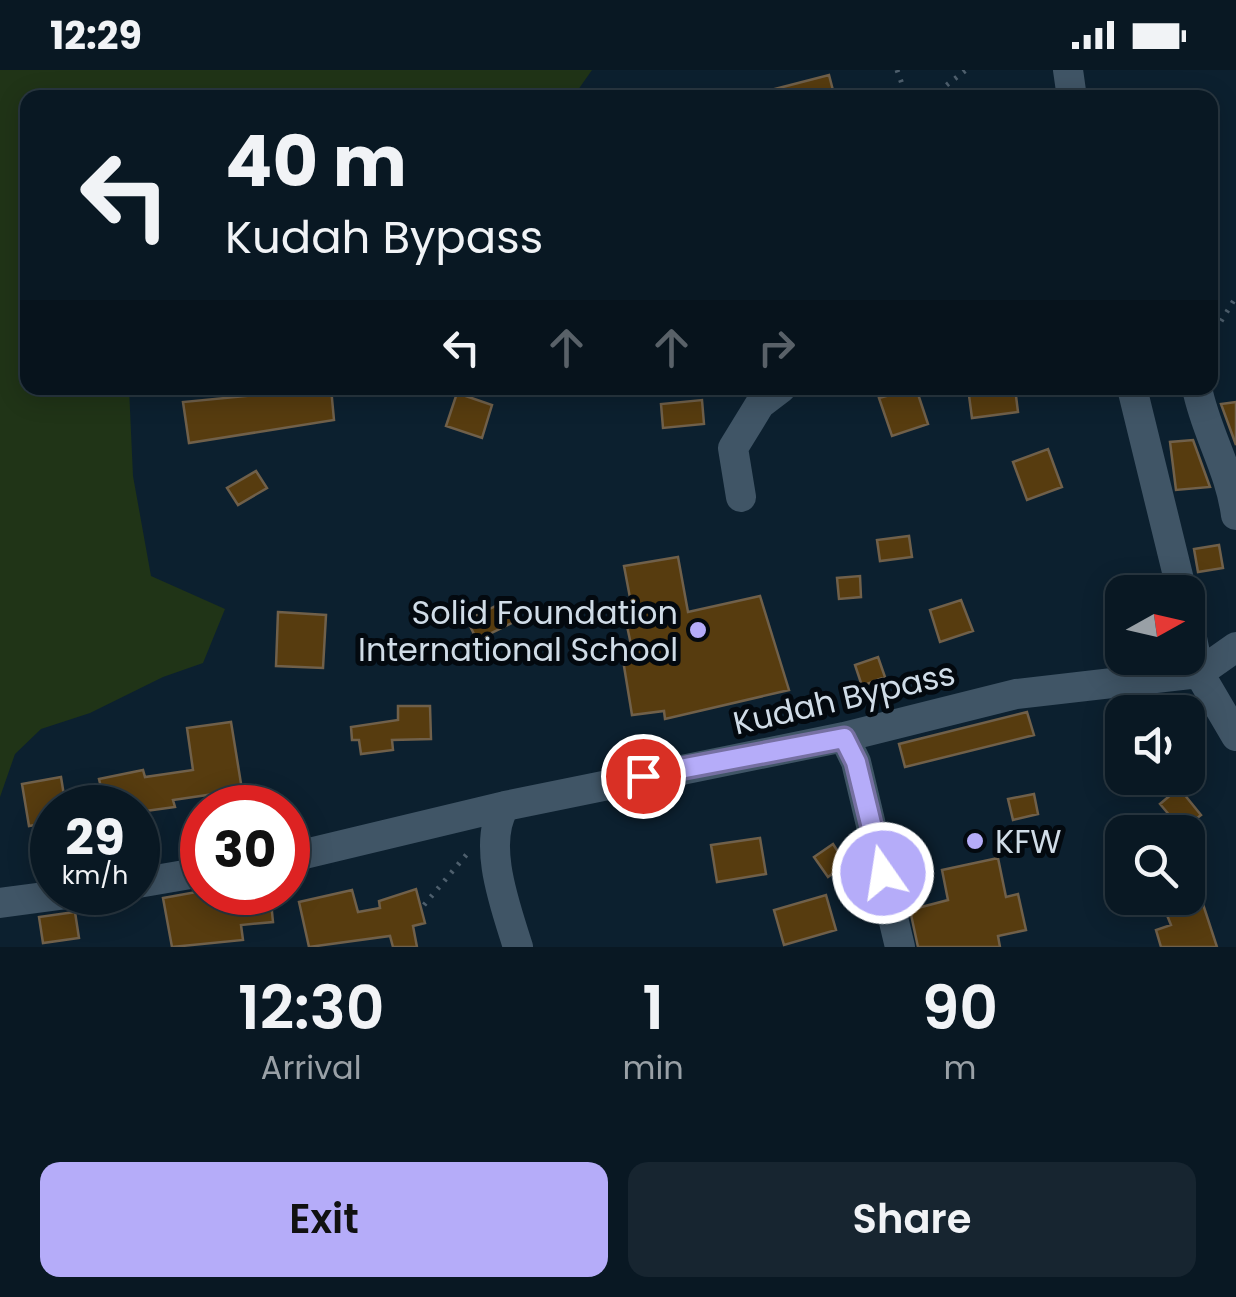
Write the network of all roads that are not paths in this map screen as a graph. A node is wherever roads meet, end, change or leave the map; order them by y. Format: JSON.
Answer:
{"nodes":[{"id":1,"x":772,"y":395,"type":"edge"},
{"id":2,"x":1134,"y":395,"type":"edge"},
{"id":3,"x":1198,"y":395,"type":"edge"},
{"id":4,"x":741,"y":497,"type":"dead end"},
{"id":5,"x":1236,"y":515,"type":"edge"},
{"id":6,"x":1178,"y":575,"type":"edge"},
{"id":7,"x":1236,"y":648,"type":"edge"},
{"id":8,"x":1205,"y":669,"type":"edge"},
{"id":9,"x":1182,"y":675,"type":"edge"},
{"id":10,"x":1200,"y":675,"type":"edge"},
{"id":11,"x":1236,"y":736,"type":"edge"},
{"id":12,"x":844,"y":738,"type":"junction"},
{"id":13,"x":501,"y":811,"type":"junction"},
{"id":14,"x":310,"y":853,"type":"edge"},
{"id":15,"x":30,"y":899,"type":"edge"},
{"id":16,"x":0,"y":903,"type":"edge"},
{"id":17,"x":518,"y":947,"type":"edge"},
{"id":18,"x":900,"y":947,"type":"edge"}],
"edges":[{"from":1,"to":4,"type":"street"},
{"from":2,"to":6,"type":"street"},
{"from":3,"to":5,"type":"street"},
{"from":7,"to":8,"type":"street","name":"Kudah Bypass"},
{"from":9,"to":12,"type":"street","name":"Kudah Bypass"},
{"from":10,"to":11,"type":"street"},
{"from":12,"to":13,"type":"street","name":"Kudah Bypass"},
{"from":12,"to":18,"type":"street"},
{"from":13,"to":14,"type":"street","name":"Kudah Bypass"},
{"from":13,"to":17,"type":"street"},
{"from":15,"to":16,"type":"street"}]}
